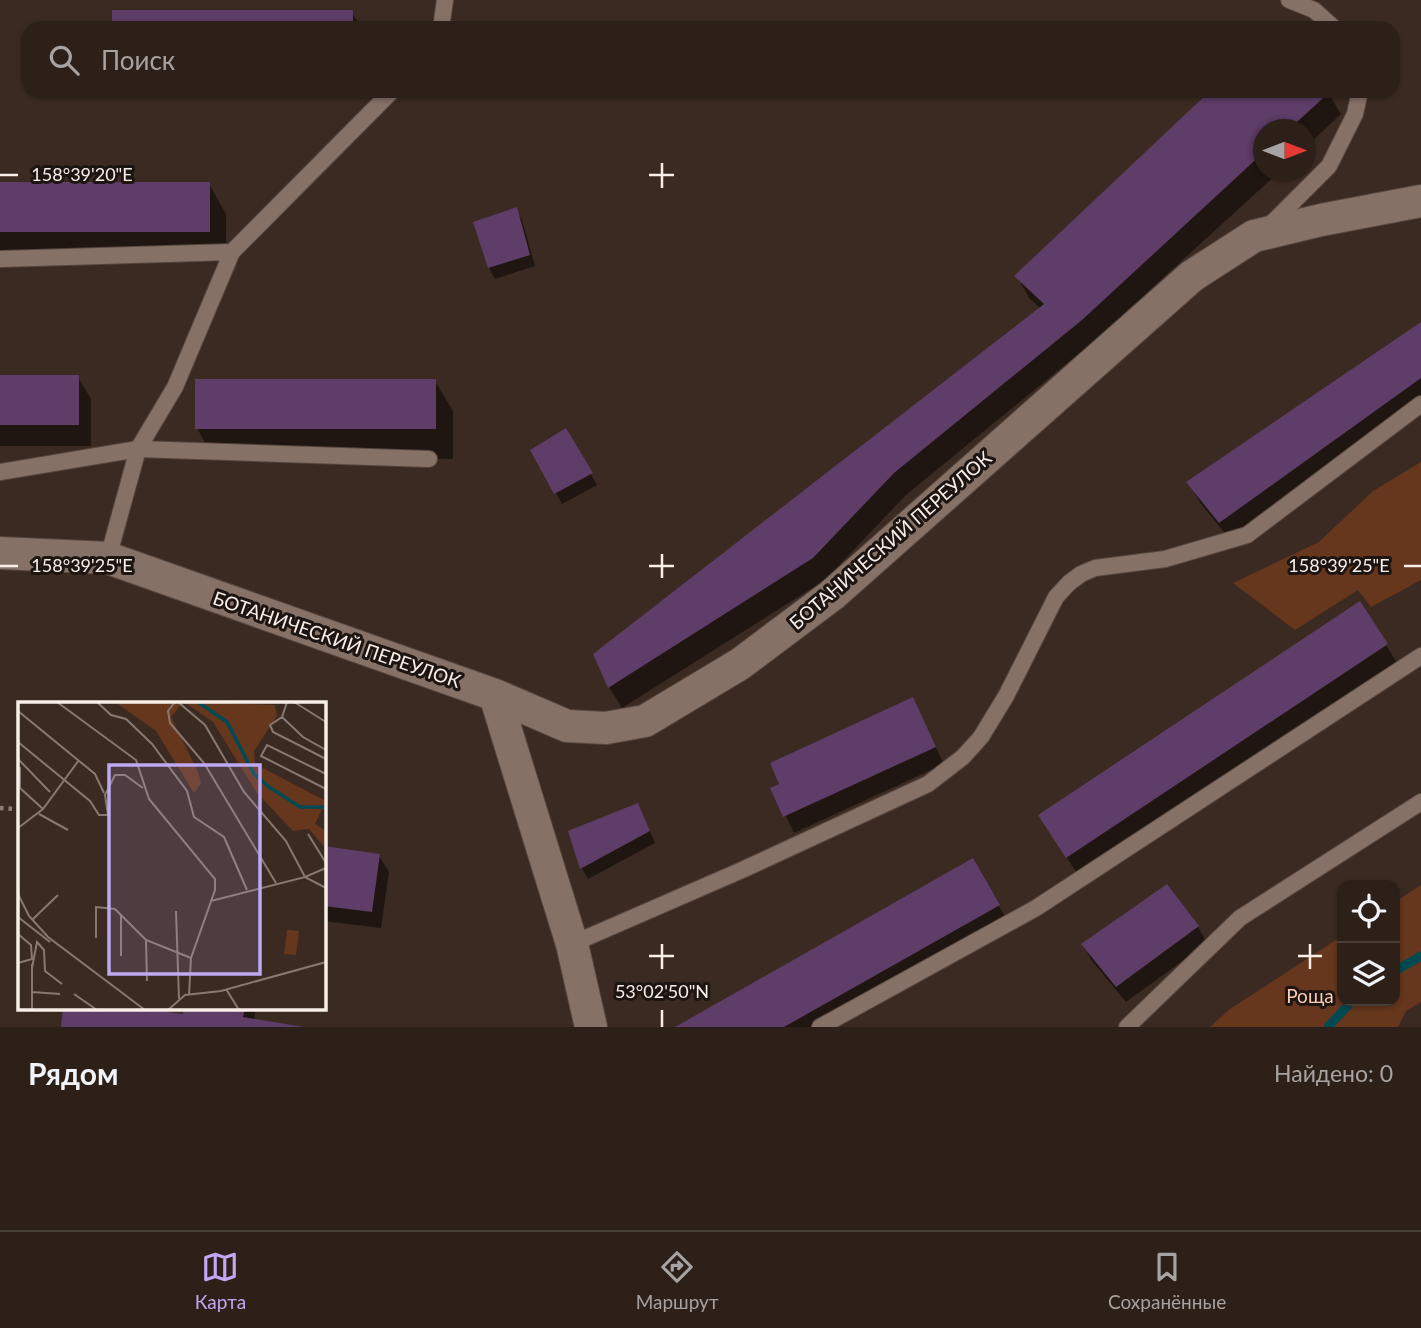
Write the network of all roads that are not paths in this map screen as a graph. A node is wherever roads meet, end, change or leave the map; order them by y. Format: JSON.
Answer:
{"nodes":[{"id":1,"x":445,"y":0,"type":"edge"},
{"id":2,"x":1289,"y":0,"type":"edge"},
{"id":3,"x":442,"y":21,"type":"edge"},
{"id":4,"x":1326,"y":21,"type":"edge"},
{"id":5,"x":385,"y":98,"type":"edge"},
{"id":6,"x":1358,"y":98,"type":"edge"},
{"id":7,"x":1421,"y":201,"type":"edge"},
{"id":8,"x":1260,"y":235,"type":"junction"},
{"id":9,"x":232,"y":252,"type":"junction"},
{"id":10,"x":0,"y":259,"type":"edge"},
{"id":11,"x":1421,"y":404,"type":"edge"},
{"id":12,"x":138,"y":449,"type":"junction"},
{"id":13,"x":429,"y":459,"type":"dead end"},
{"id":14,"x":0,"y":472,"type":"edge"},
{"id":15,"x":0,"y":552,"type":"edge"},
{"id":16,"x":108,"y":558,"type":"junction"},
{"id":17,"x":1421,"y":656,"type":"edge"},
{"id":18,"x":495,"y":695,"type":"junction"},
{"id":19,"x":1421,"y":802,"type":"edge"},
{"id":20,"x":572,"y":944,"type":"junction"},
{"id":21,"x":591,"y":1027,"type":"edge"},
{"id":22,"x":820,"y":1027,"type":"edge"},
{"id":23,"x":1127,"y":1027,"type":"edge"}],
"edges":[{"from":1,"to":3,"type":"lane"},
{"from":2,"to":4,"type":"lane"},
{"from":5,"to":9,"type":"lane"},
{"from":6,"to":8,"type":"lane"},
{"from":7,"to":8,"type":"street","name":"БОТАНИЧЕСКИЙ ПЕРЕУЛОК"},
{"from":8,"to":18,"type":"street","name":"БОТАНИЧЕСКИЙ ПЕРЕУЛОК"},
{"from":9,"to":10,"type":"lane"},
{"from":9,"to":12,"type":"lane"},
{"from":11,"to":20,"type":"lane"},
{"from":12,"to":13,"type":"lane"},
{"from":12,"to":14,"type":"lane"},
{"from":12,"to":16,"type":"lane"},
{"from":15,"to":16,"type":"street","name":"БОТАНИЧЕСКИЙ ПЕРЕУЛОК"},
{"from":16,"to":18,"type":"street","name":"БОТАНИЧЕСКИЙ ПЕРЕУЛОК"},
{"from":17,"to":22,"type":"lane"},
{"from":18,"to":20,"type":"street"},
{"from":19,"to":23,"type":"lane"},
{"from":20,"to":21,"type":"street"}]}
